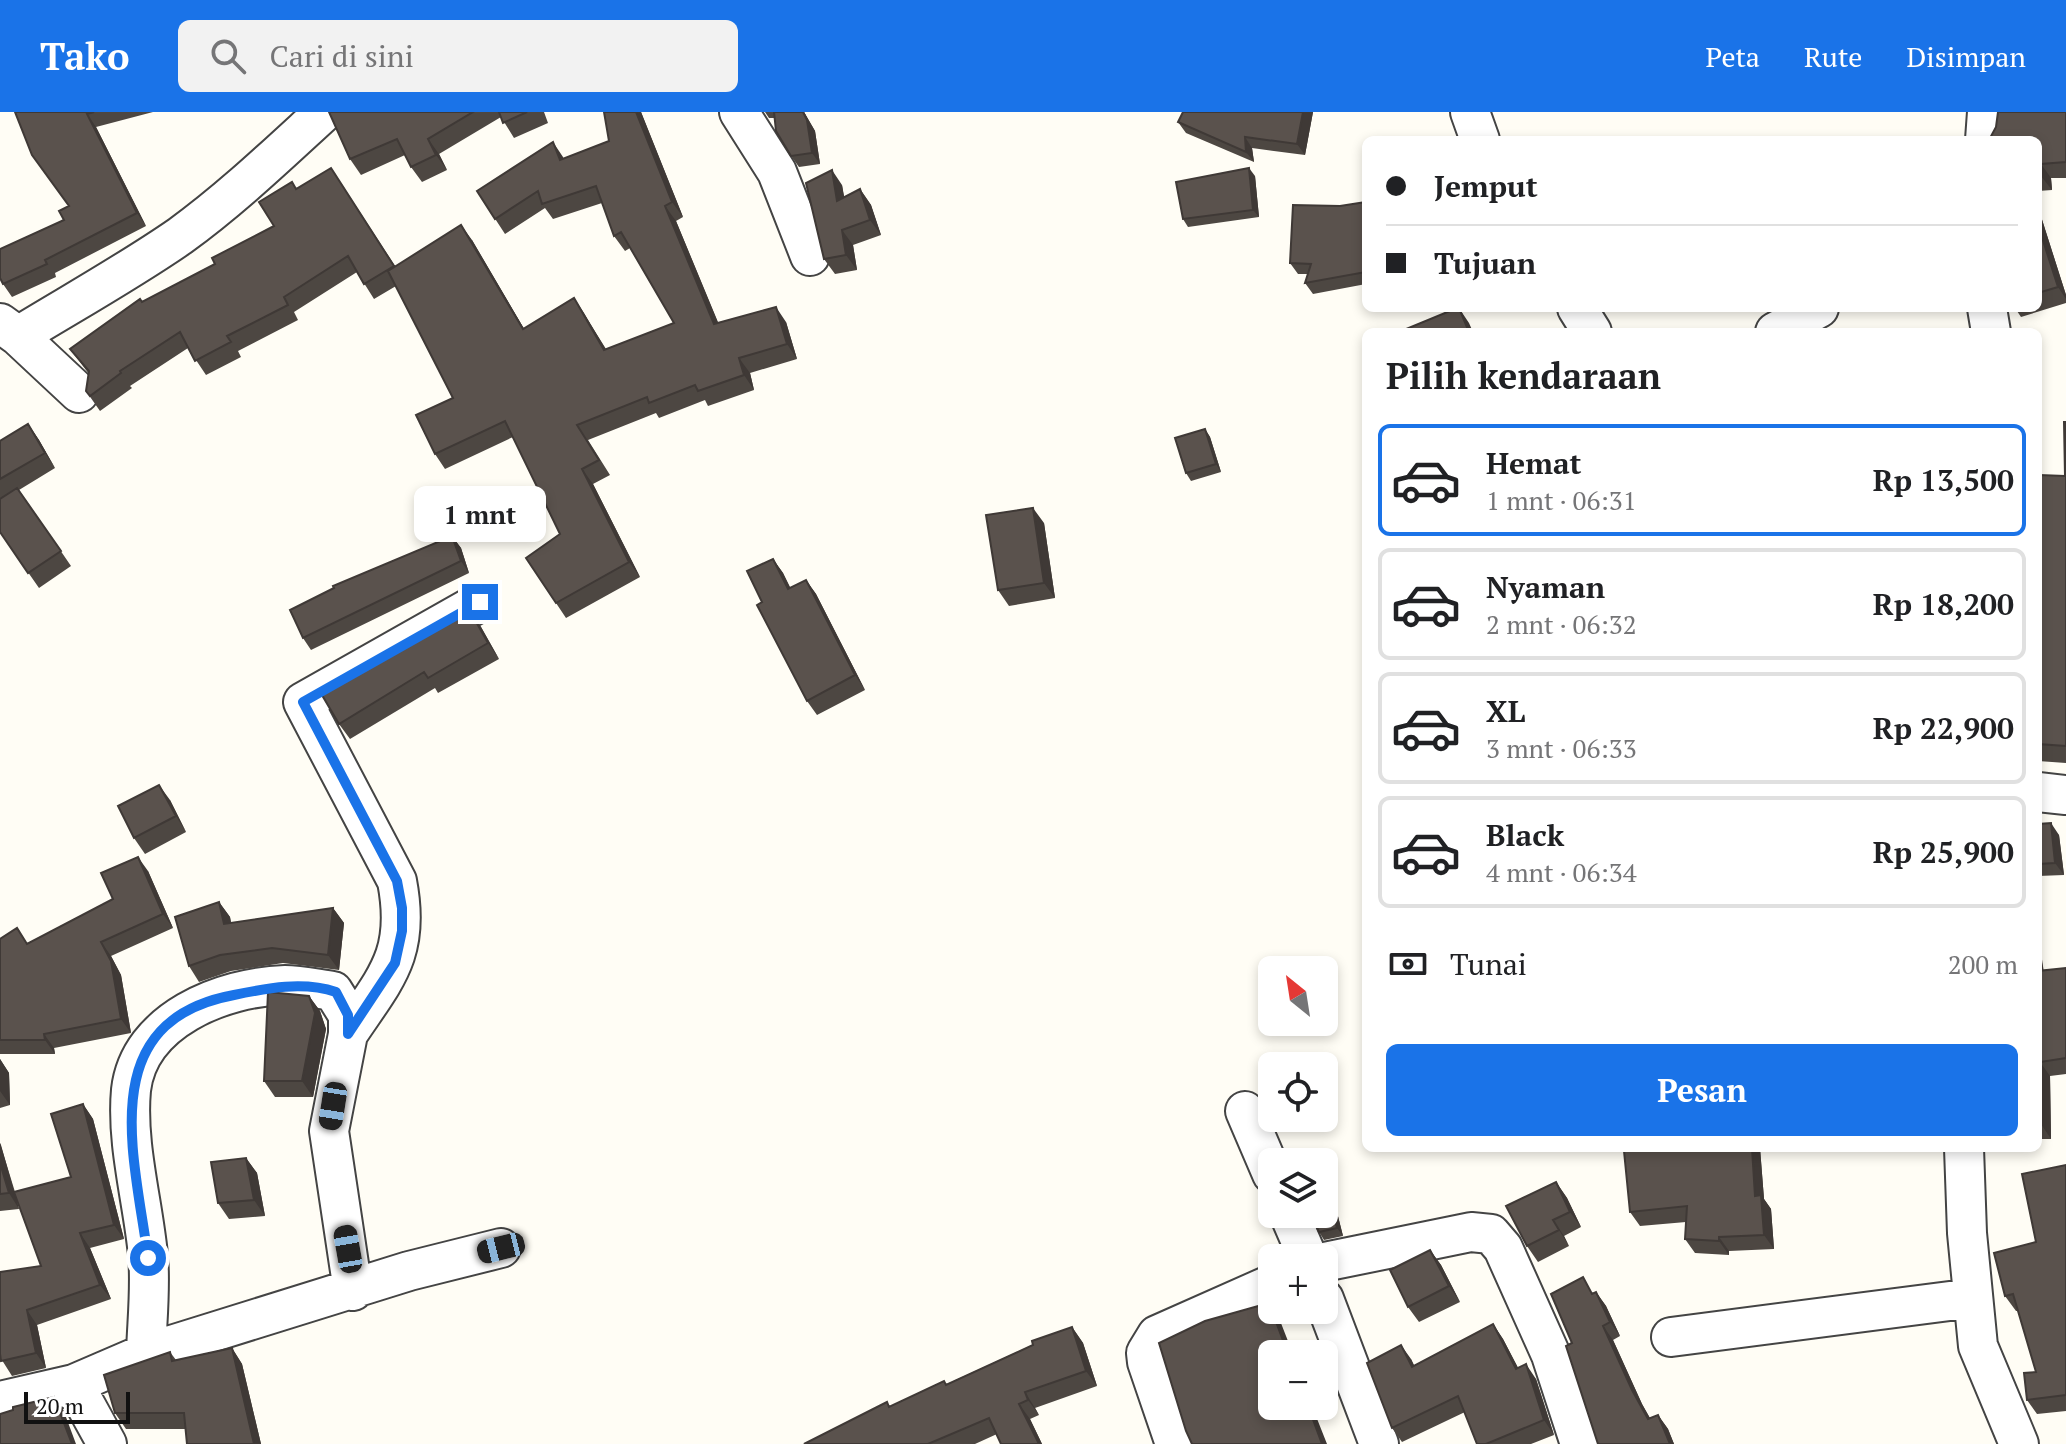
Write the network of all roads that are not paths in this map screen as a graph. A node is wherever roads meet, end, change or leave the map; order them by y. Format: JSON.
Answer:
{"nodes":[{"id":1,"x":324,"y":112,"type":"edge"},
{"id":2,"x":739,"y":112,"type":"edge"},
{"id":3,"x":1470,"y":112,"type":"edge"},
{"id":4,"x":1987,"y":112,"type":"edge"},
{"id":5,"x":1479,"y":136,"type":"edge"},
{"id":6,"x":1985,"y":136,"type":"edge"},
{"id":7,"x":810,"y":256,"type":"dead end"},
{"id":8,"x":1812,"y":312,"type":"edge"},
{"id":9,"x":1782,"y":328,"type":"edge"},
{"id":10,"x":9,"y":329,"type":"edge"},
{"id":11,"x":79,"y":393,"type":"dead end"},
{"id":12,"x":480,"y":602,"type":"dead end"},
{"id":13,"x":2042,"y":792,"type":"edge"},
{"id":14,"x":2066,"y":795,"type":"edge"},
{"id":15,"x":348,"y":1034,"type":"junction"},
{"id":16,"x":1245,"y":1111,"type":"dead end"},
{"id":17,"x":1261,"y":1148,"type":"edge"},
{"id":18,"x":1964,"y":1152,"type":"edge"},
{"id":19,"x":501,"y":1248,"type":"dead end"},
{"id":20,"x":1338,"y":1259,"type":"edge"},
{"id":21,"x":1258,"y":1290,"type":"edge"},
{"id":22,"x":353,"y":1291,"type":"junction"},
{"id":23,"x":1973,"y":1298,"type":"junction"},
{"id":24,"x":1333,"y":1324,"type":"edge"},
{"id":25,"x":1671,"y":1337,"type":"dead end"},
{"id":26,"x":146,"y":1353,"type":"junction"},
{"id":27,"x":74,"y":1384,"type":"junction"},
{"id":28,"x":0,"y":1401,"type":"edge"},
{"id":29,"x":107,"y":1444,"type":"edge"},
{"id":30,"x":1175,"y":1444,"type":"edge"},
{"id":31,"x":1379,"y":1444,"type":"edge"},
{"id":32,"x":1580,"y":1444,"type":"edge"},
{"id":33,"x":2019,"y":1444,"type":"edge"}],
"edges":[{"from":1,"to":10,"type":"street"},
{"from":2,"to":7,"type":"street"},
{"from":3,"to":5,"type":"street"},
{"from":4,"to":6,"type":"street"},
{"from":8,"to":9,"type":"street"},
{"from":10,"to":11,"type":"street"},
{"from":12,"to":15,"type":"street"},
{"from":13,"to":14,"type":"street"},
{"from":15,"to":22,"type":"street"},
{"from":15,"to":26,"type":"street"},
{"from":16,"to":17,"type":"street"},
{"from":18,"to":23,"type":"street"},
{"from":19,"to":22,"type":"street"},
{"from":20,"to":32,"type":"street"},
{"from":21,"to":30,"type":"street"},
{"from":22,"to":26,"type":"street"},
{"from":23,"to":25,"type":"street"},
{"from":23,"to":33,"type":"street"},
{"from":24,"to":31,"type":"street"},
{"from":26,"to":27,"type":"street"},
{"from":27,"to":28,"type":"street"},
{"from":27,"to":29,"type":"street"}]}
